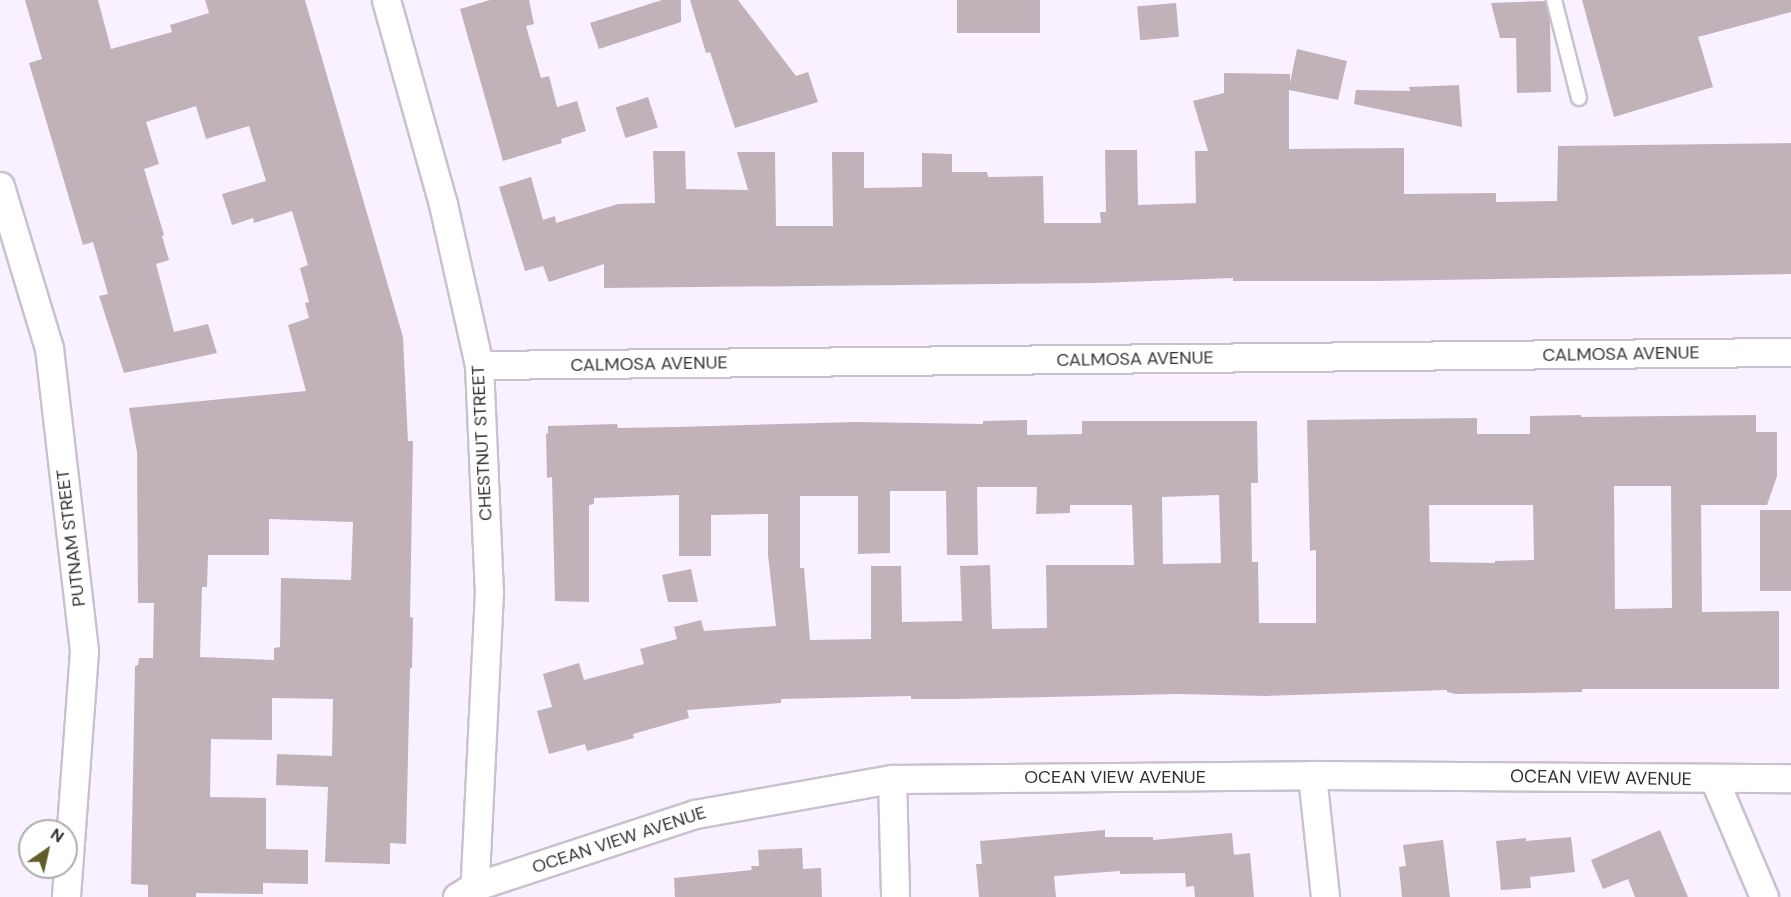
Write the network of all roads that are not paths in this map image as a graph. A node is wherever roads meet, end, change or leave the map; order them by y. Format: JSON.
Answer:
{"nodes":[{"id":1,"x":386,"y":0,"type":"edge"},
{"id":2,"x":1554,"y":0,"type":"edge"},
{"id":3,"x":1579,"y":98,"type":"dead end"},
{"id":4,"x":0,"y":186,"type":"edge"},
{"id":5,"x":1791,"y":352,"type":"edge"},
{"id":6,"x":479,"y":366,"type":"junction"},
{"id":7,"x":1311,"y":775,"type":"junction"},
{"id":8,"x":1791,"y":778,"type":"edge"},
{"id":9,"x":892,"y":779,"type":"junction"},
{"id":10,"x":1714,"y":779,"type":"junction"},
{"id":11,"x":468,"y":894,"type":"edge"},
{"id":12,"x":66,"y":897,"type":"edge"},
{"id":13,"x":895,"y":897,"type":"edge"},
{"id":14,"x":1325,"y":897,"type":"edge"},
{"id":15,"x":1764,"y":897,"type":"edge"}],
"edges":[{"from":1,"to":6,"type":"street","name":"CHESTNUT STREET"},
{"from":2,"to":3,"type":"lane"},
{"from":4,"to":12,"type":"street","name":"PUTNAM STREET"},
{"from":5,"to":6,"type":"street","name":"CALMOSA AVENUE"},
{"from":6,"to":11,"type":"street","name":"CHESTNUT STREET"},
{"from":7,"to":9,"type":"street","name":"OCEAN VIEW AVENUE"},
{"from":7,"to":10,"type":"street","name":"OCEAN VIEW AVENUE"},
{"from":7,"to":14,"type":"street"},
{"from":8,"to":10,"type":"street","name":"OCEAN VIEW AVENUE"},
{"from":9,"to":11,"type":"street","name":"OCEAN VIEW AVENUE"},
{"from":9,"to":13,"type":"street"},
{"from":10,"to":15,"type":"street"}]}
